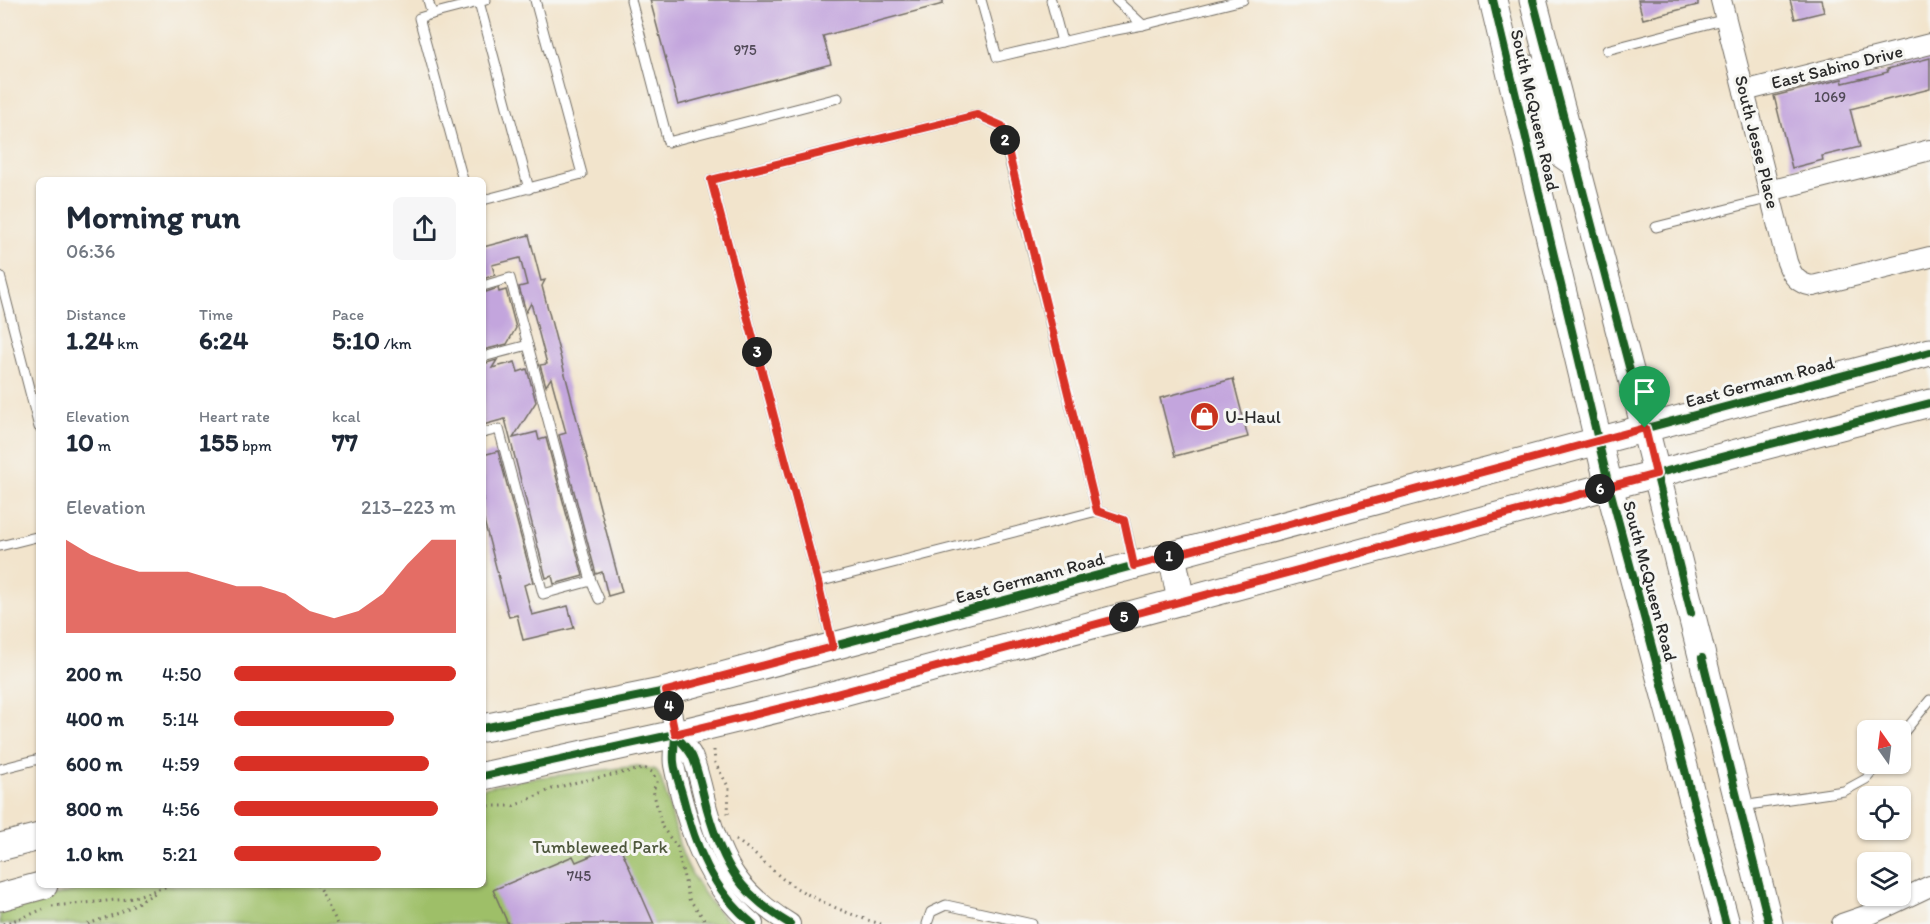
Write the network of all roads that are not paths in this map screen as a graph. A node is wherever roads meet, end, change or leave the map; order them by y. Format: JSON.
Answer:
{"nodes":[{"id":1,"x":428,"y":0,"type":"edge"},
{"id":2,"x":535,"y":0,"type":"edge"},
{"id":3,"x":631,"y":0,"type":"edge"},
{"id":4,"x":981,"y":0,"type":"edge"},
{"id":5,"x":1051,"y":0,"type":"edge"},
{"id":6,"x":1116,"y":0,"type":"edge"},
{"id":7,"x":1243,"y":0,"type":"edge"},
{"id":8,"x":1493,"y":0,"type":"edge"},
{"id":9,"x":1533,"y":0,"type":"edge"},
{"id":10,"x":483,"y":1,"type":"edge"},
{"id":11,"x":1724,"y":9,"type":"edge"},
{"id":12,"x":432,"y":14,"type":"junction"},
{"id":13,"x":1143,"y":26,"type":"junction"},
{"id":14,"x":1062,"y":42,"type":"junction"},
{"id":15,"x":1930,"y":44,"type":"edge"},
{"id":16,"x":1607,"y":50,"type":"dead end"},
{"id":17,"x":1509,"y":62,"type":"junction"},
{"id":18,"x":1744,"y":91,"type":"junction"},
{"id":19,"x":838,"y":98,"type":"dead end"},
{"id":20,"x":1930,"y":150,"type":"edge"},
{"id":21,"x":1577,"y":165,"type":"junction"},
{"id":22,"x":462,"y":177,"type":"edge"},
{"id":23,"x":529,"y":189,"type":"junction"},
{"id":24,"x":1770,"y":194,"type":"junction"},
{"id":25,"x":486,"y":199,"type":"edge"},
{"id":26,"x":1656,"y":227,"type":"dead end"},
{"id":27,"x":1930,"y":257,"type":"edge"},
{"id":28,"x":0,"y":276,"type":"edge"},
{"id":29,"x":486,"y":285,"type":"edge"},
{"id":30,"x":528,"y":345,"type":"junction"},
{"id":31,"x":1930,"y":352,"type":"edge"},
{"id":32,"x":486,"y":356,"type":"edge"},
{"id":33,"x":1930,"y":403,"type":"edge"},
{"id":34,"x":36,"y":415,"type":"edge"},
{"id":35,"x":1645,"y":428,"type":"junction"},
{"id":36,"x":486,"y":432,"type":"edge"},
{"id":37,"x":1598,"y":441,"type":"junction"},
{"id":38,"x":1656,"y":474,"type":"junction"},
{"id":39,"x":1609,"y":486,"type":"junction"},
{"id":40,"x":1097,"y":511,"type":"junction"},
{"id":41,"x":36,"y":537,"type":"dead end"},
{"id":42,"x":0,"y":546,"type":"edge"},
{"id":43,"x":1172,"y":555,"type":"junction"},
{"id":44,"x":1134,"y":566,"type":"junction"},
{"id":45,"x":591,"y":582,"type":"junction"},
{"id":46,"x":818,"y":582,"type":"junction"},
{"id":47,"x":599,"y":599,"type":"dead end"},
{"id":48,"x":1181,"y":601,"type":"junction"},
{"id":49,"x":833,"y":647,"type":"junction"},
{"id":50,"x":666,"y":691,"type":"junction"},
{"id":51,"x":1930,"y":700,"type":"edge"},
{"id":52,"x":1911,"y":723,"type":"edge"},
{"id":53,"x":486,"y":727,"type":"edge"},
{"id":54,"x":675,"y":734,"type":"junction"},
{"id":55,"x":36,"y":760,"type":"edge"},
{"id":56,"x":0,"y":769,"type":"edge"},
{"id":57,"x":1870,"y":774,"type":"edge"},
{"id":58,"x":486,"y":775,"type":"edge"},
{"id":59,"x":1739,"y":806,"type":"junction"},
{"id":60,"x":36,"y":838,"type":"edge"},
{"id":61,"x":0,"y":848,"type":"edge"},
{"id":62,"x":1930,"y":886,"type":"edge"},
{"id":63,"x":36,"y":887,"type":"edge"},
{"id":64,"x":0,"y":897,"type":"edge"},
{"id":65,"x":753,"y":924,"type":"edge"},
{"id":66,"x":790,"y":924,"type":"edge"},
{"id":67,"x":927,"y":924,"type":"edge"},
{"id":68,"x":1032,"y":924,"type":"edge"},
{"id":69,"x":1725,"y":924,"type":"edge"},
{"id":70,"x":1769,"y":924,"type":"edge"},
{"id":71,"x":1842,"y":924,"type":"edge"}],
"edges":[{"from":1,"to":12,"type":"lane"},
{"from":2,"to":23,"type":"lane"},
{"from":3,"to":19,"type":"lane"},
{"from":4,"to":14,"type":"lane"},
{"from":5,"to":14,"type":"lane"},
{"from":6,"to":13,"type":"lane"},
{"from":7,"to":13,"type":"lane"},
{"from":8,"to":17,"type":"main road","name":"South McQueen Road"},
{"from":9,"to":21,"type":"main road","name":"South McQueen Road"},
{"from":10,"to":12,"type":"lane"},
{"from":10,"to":23,"type":"lane"},
{"from":11,"to":16,"type":"lane"},
{"from":11,"to":18,"type":"street","name":"South Jesse Place"},
{"from":12,"to":22,"type":"lane"},
{"from":13,"to":14,"type":"lane"},
{"from":15,"to":18,"type":"street","name":"East Sabino Drive"},
{"from":17,"to":21,"type":"main road"},
{"from":17,"to":37,"type":"main road","name":"South McQueen Road"},
{"from":18,"to":24,"type":"street","name":"South Jesse Place"},
{"from":20,"to":24,"type":"street"},
{"from":21,"to":35,"type":"main road","name":"South McQueen Road"},
{"from":23,"to":25,"type":"lane"},
{"from":24,"to":26,"type":"lane"},
{"from":24,"to":27,"type":"street","name":"South Jesse Place"},
{"from":28,"to":34,"type":"lane"},
{"from":29,"to":30,"type":"lane"},
{"from":30,"to":32,"type":"lane"},
{"from":30,"to":45,"type":"lane"},
{"from":31,"to":35,"type":"main road","name":"East Germann Road"},
{"from":33,"to":38,"type":"main road"},
{"from":35,"to":37,"type":"main road","name":"East Germann Road"},
{"from":35,"to":38,"type":"main road","name":"South McQueen Road"},
{"from":36,"to":45,"type":"lane"},
{"from":37,"to":39,"type":"main road","name":"South McQueen Road"},
{"from":37,"to":43,"type":"main road","name":"East Germann Road"},
{"from":38,"to":39,"type":"main road"},
{"from":38,"to":59,"type":"main road","name":"South McQueen Road"},
{"from":39,"to":48,"type":"main road"},
{"from":39,"to":69,"type":"main road","name":"South McQueen Road"},
{"from":40,"to":44,"type":"lane"},
{"from":40,"to":46,"type":"lane"},
{"from":40,"to":46,"type":"lane"},
{"from":41,"to":42,"type":"lane"},
{"from":43,"to":44,"type":"main road","name":"East Germann Road"},
{"from":43,"to":48,"type":"main road"},
{"from":44,"to":49,"type":"main road","name":"East Germann Road"},
{"from":45,"to":47,"type":"lane"},
{"from":46,"to":49,"type":"lane"},
{"from":48,"to":54,"type":"main road"},
{"from":49,"to":50,"type":"main road","name":"East Germann Road"},
{"from":50,"to":53,"type":"main road","name":"East Germann Road"},
{"from":50,"to":54,"type":"street"},
{"from":51,"to":52,"type":"lane"},
{"from":54,"to":58,"type":"main road"},
{"from":54,"to":65,"type":"street"},
{"from":54,"to":66,"type":"street"},
{"from":55,"to":56,"type":"lane"},
{"from":57,"to":59,"type":"lane"},
{"from":59,"to":70,"type":"main road","name":"South McQueen Road"},
{"from":60,"to":61,"type":"main road"},
{"from":62,"to":71,"type":"street"},
{"from":63,"to":64,"type":"main road"},
{"from":67,"to":68,"type":"lane"}]}
